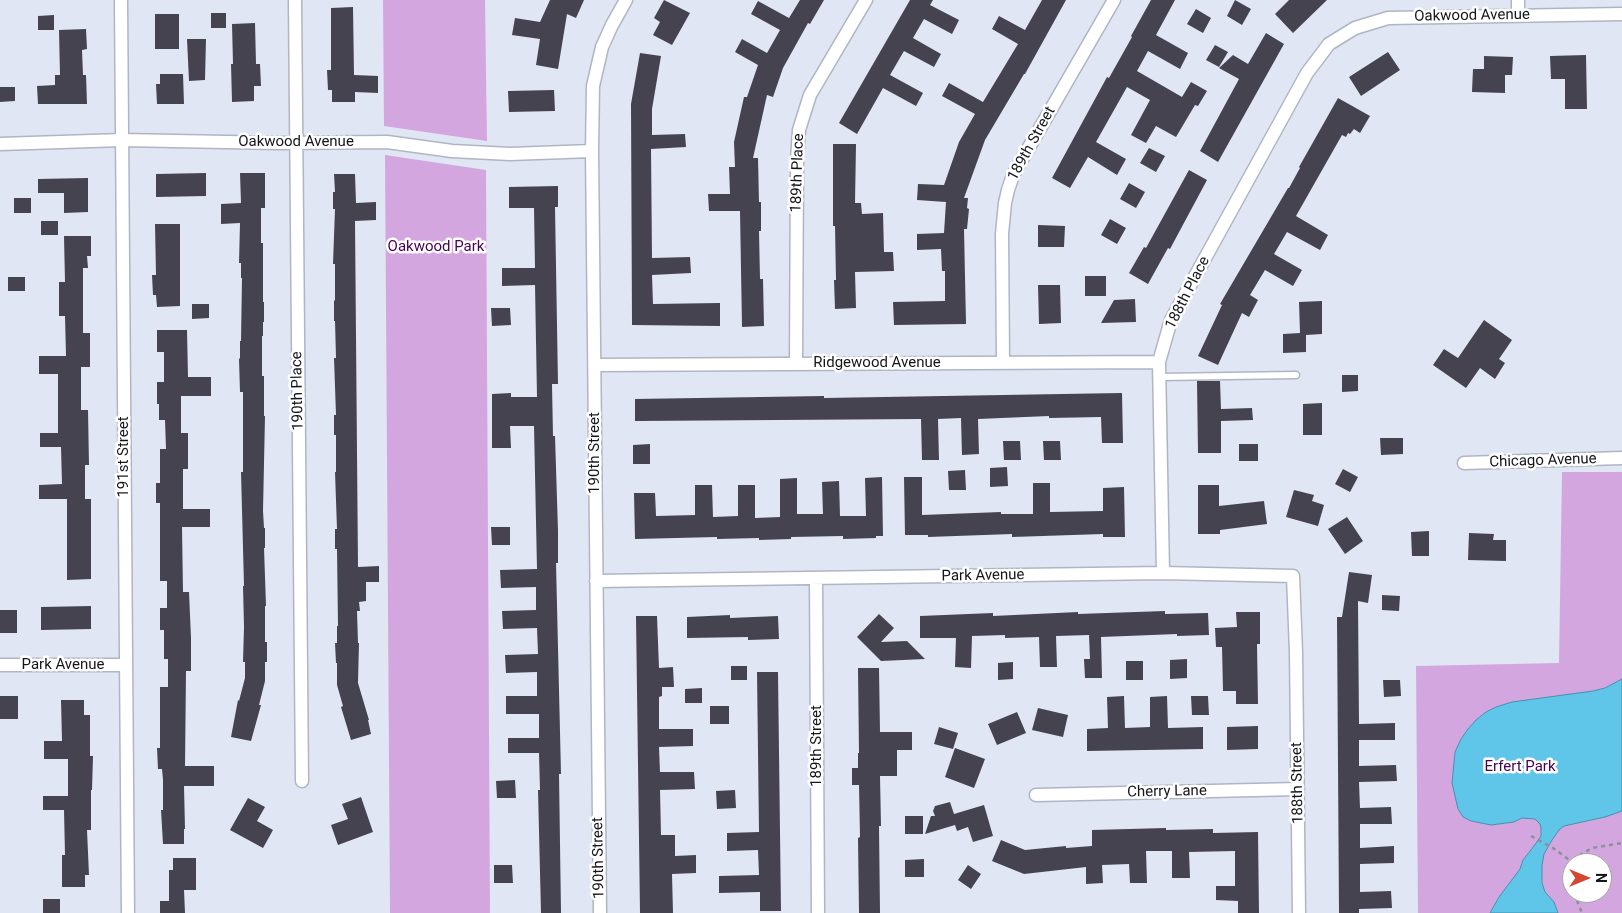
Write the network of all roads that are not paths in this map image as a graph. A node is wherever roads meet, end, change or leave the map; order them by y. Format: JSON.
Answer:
{"nodes":[{"id":1,"x":121,"y":0,"type":"edge"},
{"id":2,"x":295,"y":0,"type":"edge"},
{"id":3,"x":626,"y":0,"type":"edge"},
{"id":4,"x":866,"y":0,"type":"edge"},
{"id":5,"x":1114,"y":0,"type":"edge"},
{"id":6,"x":1518,"y":0,"type":"edge"},
{"id":7,"x":1622,"y":14,"type":"edge"},
{"id":8,"x":1518,"y":15,"type":"junction"},
{"id":9,"x":1329,"y":44,"type":"joint"},
{"id":10,"x":122,"y":140,"type":"junction"},
{"id":11,"x":296,"y":143,"type":"junction"},
{"id":12,"x":0,"y":144,"type":"edge"},
{"id":13,"x":592,"y":151,"type":"junction"},
{"id":14,"x":1003,"y":362,"type":"junction"},
{"id":15,"x":1159,"y":362,"type":"junction"},
{"id":16,"x":796,"y":363,"type":"junction"},
{"id":17,"x":595,"y":365,"type":"junction"},
{"id":18,"x":1296,"y":375,"type":"dead end"},
{"id":19,"x":1160,"y":377,"type":"junction"},
{"id":20,"x":1622,"y":458,"type":"edge"},
{"id":21,"x":1464,"y":463,"type":"dead end"},
{"id":22,"x":1162,"y":573,"type":"junction"},
{"id":23,"x":816,"y":578,"type":"junction"},
{"id":24,"x":596,"y":581,"type":"junction"},
{"id":25,"x":1296,"y":652,"type":"joint"},
{"id":26,"x":0,"y":665,"type":"edge"},
{"id":27,"x":125,"y":665,"type":"junction"},
{"id":28,"x":302,"y":781,"type":"dead end"},
{"id":29,"x":1298,"y":790,"type":"junction"},
{"id":30,"x":1036,"y":795,"type":"dead end"},
{"id":31,"x":128,"y":913,"type":"edge"},
{"id":32,"x":600,"y":913,"type":"edge"},
{"id":33,"x":818,"y":913,"type":"edge"},
{"id":34,"x":1299,"y":913,"type":"edge"}],
"edges":[{"from":1,"to":10,"type":"street","name":"191st Street"},
{"from":2,"to":11,"type":"street","name":"190th Place"},
{"from":3,"to":13,"type":"street","name":"190th Street"},
{"from":4,"to":16,"type":"street","name":"189th Place"},
{"from":5,"to":14,"type":"street","name":"189th Street"},
{"from":6,"to":8,"type":"street"},
{"from":7,"to":8,"type":"street","name":"Oakwood Avenue"},
{"from":8,"to":9,"type":"street","name":"Oakwood Avenue"},
{"from":9,"to":15,"type":"street","name":"188th Place"},
{"from":10,"to":11,"type":"street","name":"Oakwood Avenue"},
{"from":10,"to":12,"type":"street","name":"Oakwood Avenue"},
{"from":10,"to":27,"type":"street","name":"191st Street"},
{"from":11,"to":13,"type":"street","name":"Oakwood Avenue"},
{"from":11,"to":28,"type":"street","name":"190th Place"},
{"from":13,"to":17,"type":"street","name":"190th Street"},
{"from":14,"to":15,"type":"street","name":"Ridgewood Avenue"},
{"from":14,"to":16,"type":"street","name":"Ridgewood Avenue"},
{"from":15,"to":19,"type":"street","name":"188th Place"},
{"from":16,"to":17,"type":"street","name":"Ridgewood Avenue"},
{"from":17,"to":24,"type":"street","name":"190th Street"},
{"from":18,"to":19,"type":"lane"},
{"from":19,"to":22,"type":"street","name":"188th Place"},
{"from":20,"to":21,"type":"street","name":"Chicago Avenue"},
{"from":22,"to":23,"type":"street","name":"Park Avenue"},
{"from":22,"to":25,"type":"street","name":"Park Avenue"},
{"from":23,"to":24,"type":"street","name":"Park Avenue"},
{"from":23,"to":33,"type":"street","name":"189th Street"},
{"from":24,"to":32,"type":"street","name":"190th Street"},
{"from":25,"to":29,"type":"street","name":"188th Street"},
{"from":26,"to":27,"type":"street","name":"Park Avenue"},
{"from":27,"to":31,"type":"street","name":"191st Street"},
{"from":29,"to":30,"type":"street","name":"Cherry Lane"},
{"from":29,"to":34,"type":"street","name":"188th Street"}]}
